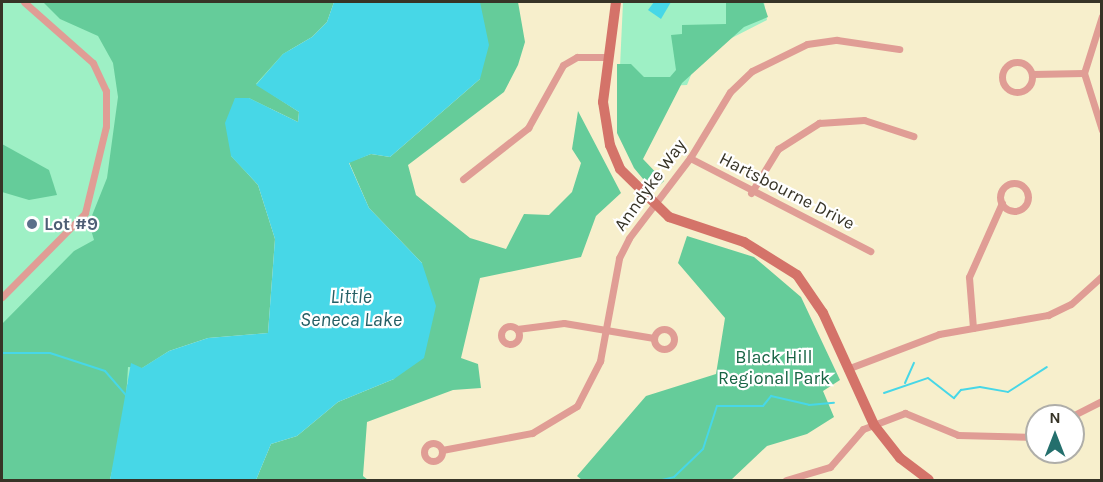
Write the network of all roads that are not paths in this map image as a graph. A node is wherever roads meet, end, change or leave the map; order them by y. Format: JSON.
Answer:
{"nodes":[{"id":1,"x":24,"y":2,"type":"edge"},
{"id":2,"x":616,"y":2,"type":"edge"},
{"id":3,"x":1101,"y":16,"type":"edge"},
{"id":4,"x":898,"y":49,"type":"dead end"},
{"id":5,"x":608,"y":57,"type":"junction"},
{"id":6,"x":1084,"y":73,"type":"junction"},
{"id":7,"x":1032,"y":74,"type":"junction"},
{"id":8,"x":1101,"y":130,"type":"edge"},
{"id":9,"x":913,"y":136,"type":"dead end"},
{"id":10,"x":690,"y":158,"type":"junction"},
{"id":11,"x":463,"y":179,"type":"dead end"},
{"id":12,"x":751,"y":193,"type":"junction"},
{"id":13,"x":1002,"y":203,"type":"junction"},
{"id":14,"x":652,"y":206,"type":"junction"},
{"id":15,"x":870,"y":251,"type":"dead end"},
{"id":16,"x":1101,"y":276,"type":"edge"},
{"id":17,"x":2,"y":297,"type":"edge"},
{"id":18,"x":973,"y":328,"type":"junction"},
{"id":19,"x":517,"y":329,"type":"dead end"},
{"id":20,"x":606,"y":330,"type":"junction"},
{"id":21,"x":654,"y":338,"type":"dead end"},
{"id":22,"x":847,"y":369,"type":"junction"},
{"id":23,"x":1101,"y":401,"type":"edge"},
{"id":24,"x":1085,"y":409,"type":"edge"},
{"id":25,"x":874,"y":424,"type":"junction"},
{"id":26,"x":1025,"y":437,"type":"edge"},
{"id":27,"x":442,"y":450,"type":"dead end"},
{"id":28,"x":816,"y":472,"type":"junction"},
{"id":29,"x":786,"y":480,"type":"edge"},
{"id":30,"x":818,"y":480,"type":"edge"},
{"id":31,"x":929,"y":480,"type":"edge"}],
"edges":[{"from":1,"to":17,"type":"street"},
{"from":2,"to":5,"type":"street"},
{"from":3,"to":6,"type":"street"},
{"from":4,"to":10,"type":"street","name":"Anndyke Way"},
{"from":5,"to":11,"type":"street"},
{"from":5,"to":14,"type":"street"},
{"from":6,"to":7,"type":"street"},
{"from":6,"to":8,"type":"street"},
{"from":7,"to":7,"type":"street"},
{"from":9,"to":12,"type":"street"},
{"from":10,"to":12,"type":"street","name":"Hartsbourne Drive"},
{"from":10,"to":14,"type":"street","name":"Anndyke Way"},
{"from":12,"to":15,"type":"street","name":"Hartsbourne Drive"},
{"from":13,"to":13,"type":"street"},
{"from":13,"to":18,"type":"street"},
{"from":14,"to":20,"type":"street","name":"Anndyke Way"},
{"from":14,"to":22,"type":"street"},
{"from":16,"to":18,"type":"street"},
{"from":18,"to":22,"type":"street"},
{"from":19,"to":20,"type":"street"},
{"from":20,"to":21,"type":"street"},
{"from":20,"to":27,"type":"street","name":"Anndyke Way"},
{"from":22,"to":25,"type":"street"},
{"from":23,"to":24,"type":"street"},
{"from":25,"to":26,"type":"street"},
{"from":25,"to":28,"type":"street"},
{"from":25,"to":31,"type":"street"},
{"from":28,"to":29,"type":"street"},
{"from":28,"to":30,"type":"street"}]}
